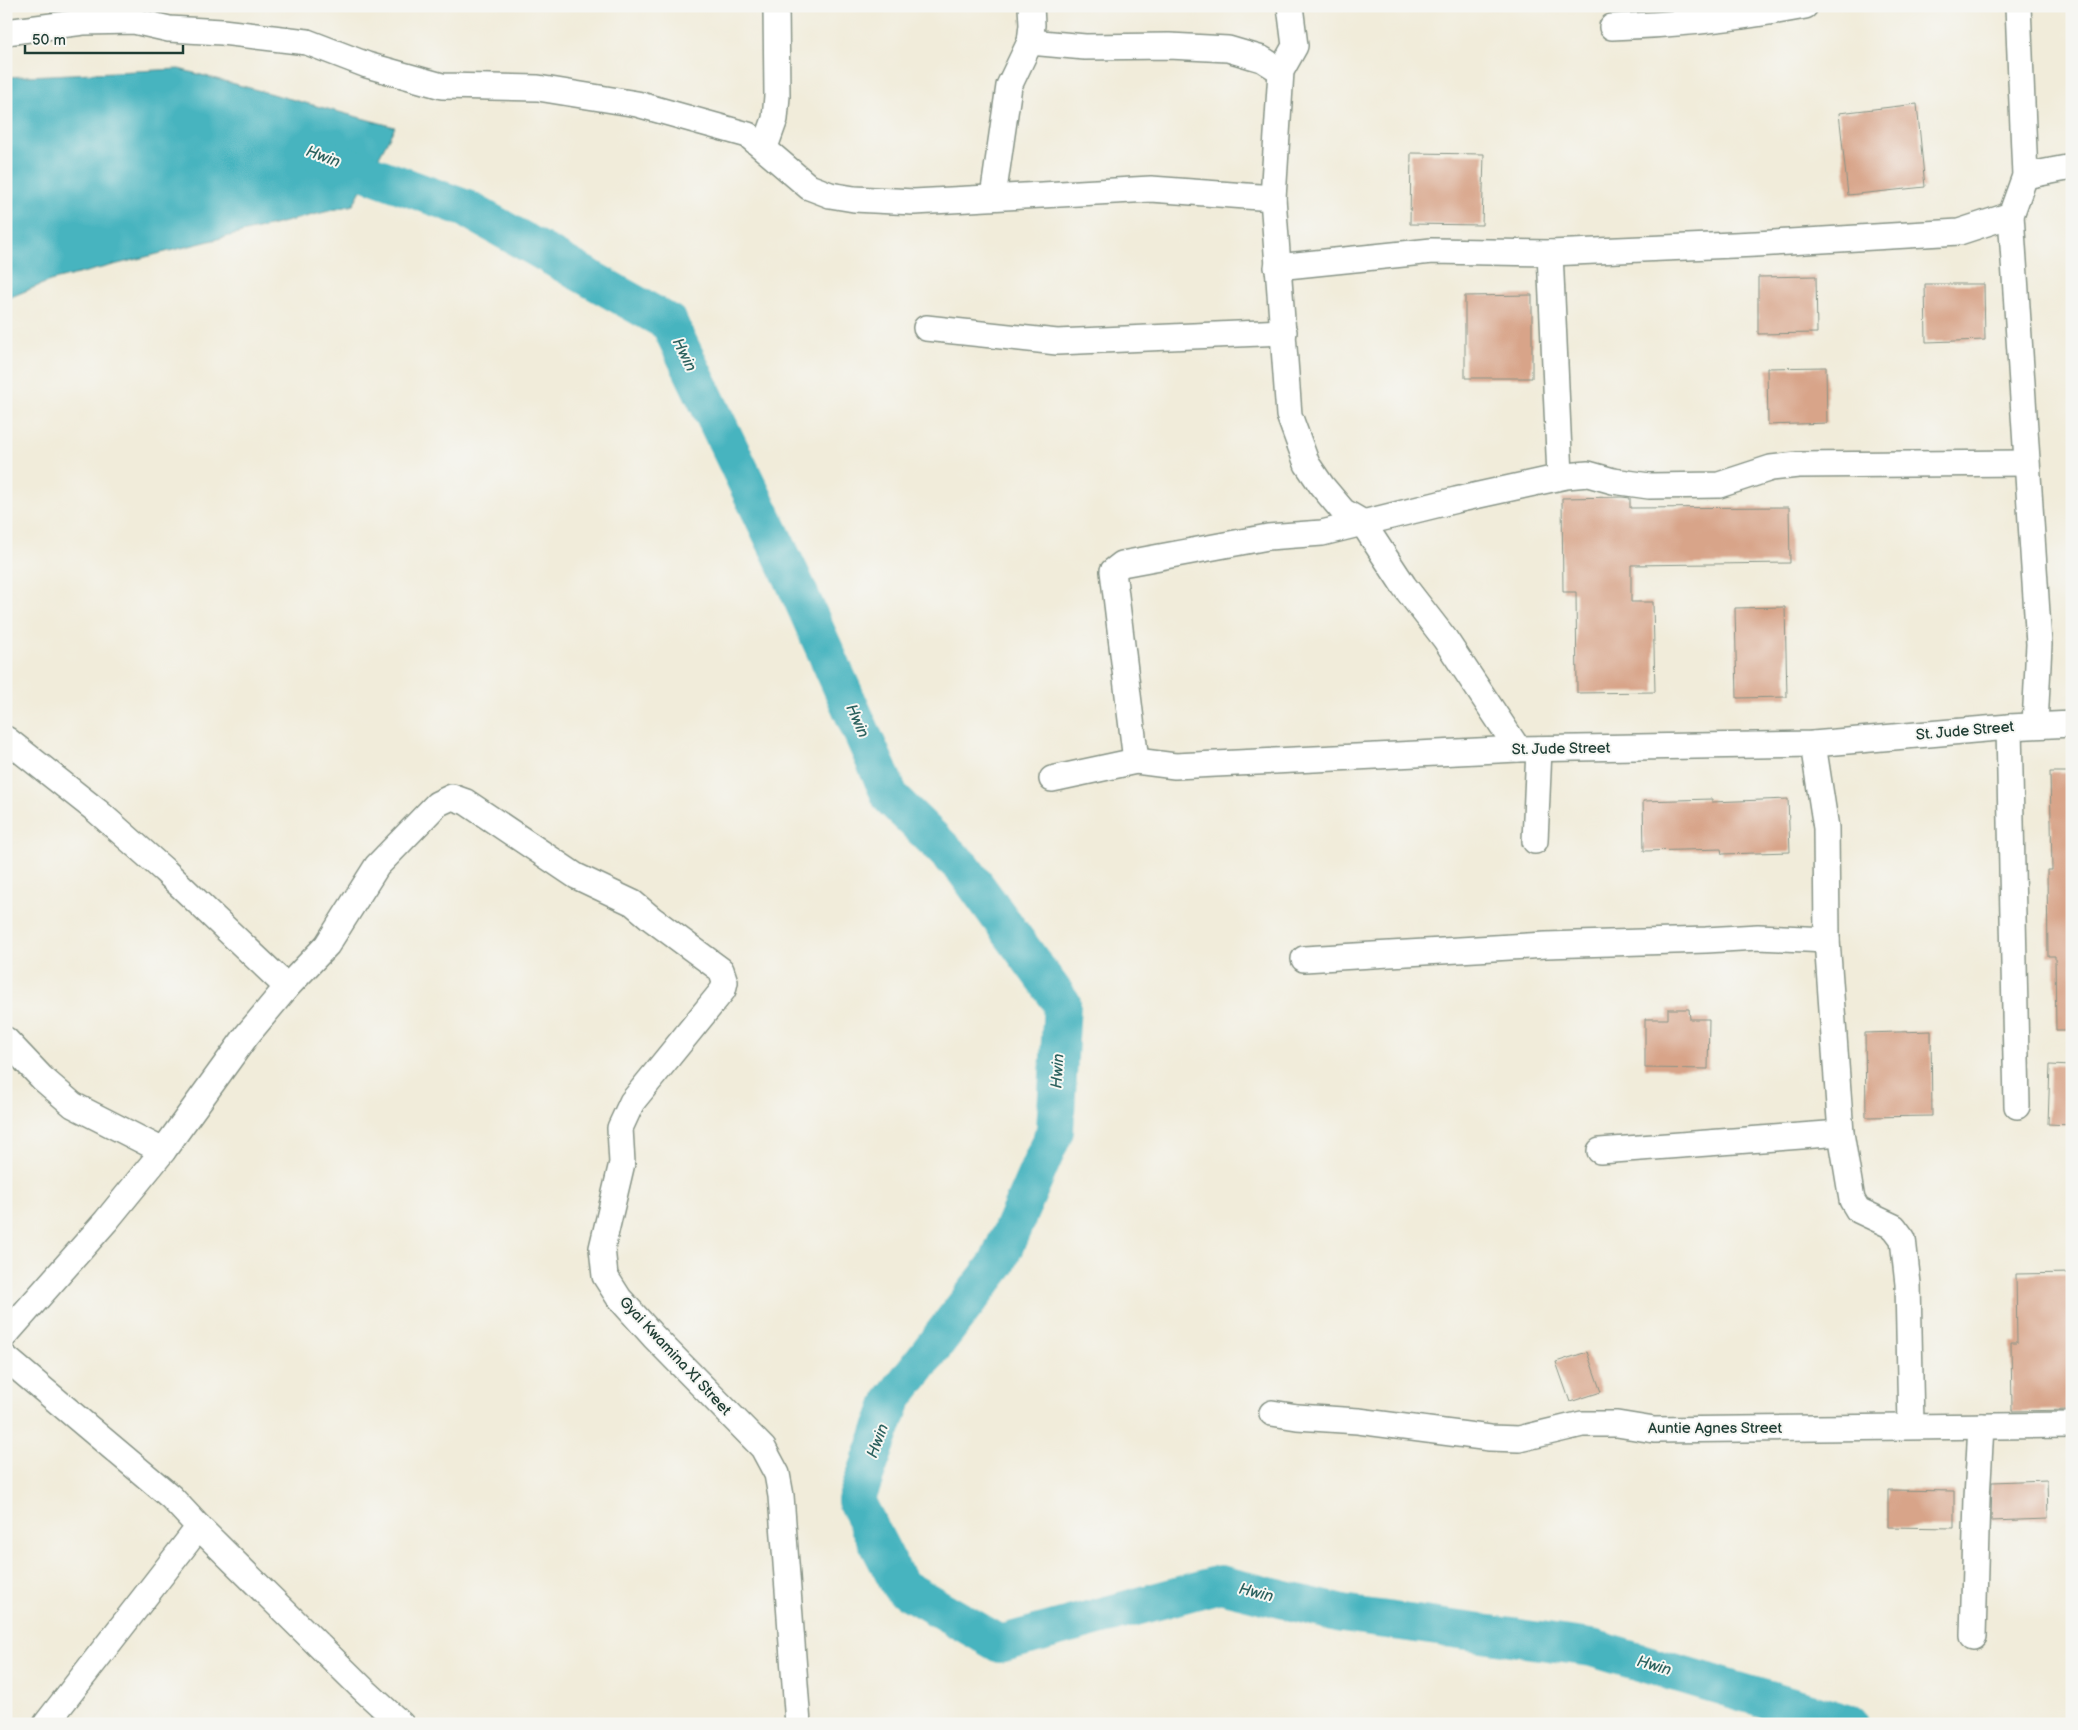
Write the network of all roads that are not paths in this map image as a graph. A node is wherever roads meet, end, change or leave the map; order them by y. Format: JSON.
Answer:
{"nodes":[{"id":1,"x":776,"y":6,"type":"edge"},
{"id":2,"x":1031,"y":6,"type":"edge"},
{"id":3,"x":1290,"y":6,"type":"edge"},
{"id":4,"x":1805,"y":6,"type":"edge"},
{"id":5,"x":2018,"y":6,"type":"edge"},
{"id":6,"x":1612,"y":27,"type":"dead end"},
{"id":7,"x":6,"y":32,"type":"edge"},
{"id":8,"x":1030,"y":42,"type":"junction"},
{"id":9,"x":1281,"y":71,"type":"junction"},
{"id":10,"x":765,"y":148,"type":"junction"},
{"id":11,"x":2072,"y":168,"type":"edge"},
{"id":12,"x":2025,"y":176,"type":"junction"},
{"id":13,"x":993,"y":197,"type":"junction"},
{"id":14,"x":1273,"y":198,"type":"junction"},
{"id":15,"x":2011,"y":215,"type":"junction"},
{"id":16,"x":1550,"y":253,"type":"junction"},
{"id":17,"x":1277,"y":268,"type":"junction"},
{"id":18,"x":926,"y":328,"type":"dead end"},
{"id":19,"x":1284,"y":332,"type":"junction"},
{"id":20,"x":2026,"y":463,"type":"junction"},
{"id":21,"x":1560,"y":476,"type":"junction"},
{"id":22,"x":1362,"y":522,"type":"junction"},
{"id":23,"x":2072,"y":724,"type":"edge"},
{"id":24,"x":2035,"y":725,"type":"junction"},
{"id":25,"x":2010,"y":727,"type":"junction"},
{"id":26,"x":6,"y":739,"type":"edge"},
{"id":27,"x":1813,"y":744,"type":"junction"},
{"id":28,"x":1528,"y":749,"type":"junction"},
{"id":29,"x":1136,"y":761,"type":"junction"},
{"id":30,"x":1052,"y":779,"type":"dead end"},
{"id":31,"x":1535,"y":841,"type":"dead end"},
{"id":32,"x":1826,"y":940,"type":"junction"},
{"id":33,"x":1304,"y":959,"type":"dead end"},
{"id":34,"x":287,"y":987,"type":"junction"},
{"id":35,"x":6,"y":1040,"type":"edge"},
{"id":36,"x":2017,"y":1106,"type":"dead end"},
{"id":37,"x":1841,"y":1133,"type":"junction"},
{"id":38,"x":162,"y":1151,"type":"junction"},
{"id":39,"x":1600,"y":1151,"type":"dead end"},
{"id":40,"x":6,"y":1334,"type":"edge"},
{"id":41,"x":6,"y":1358,"type":"edge"},
{"id":42,"x":1272,"y":1413,"type":"dead end"},
{"id":43,"x":2072,"y":1425,"type":"edge"},
{"id":44,"x":1911,"y":1426,"type":"junction"},
{"id":45,"x":1981,"y":1426,"type":"junction"},
{"id":46,"x":199,"y":1527,"type":"junction"},
{"id":47,"x":1972,"y":1636,"type":"dead end"},
{"id":48,"x":46,"y":1724,"type":"edge"},
{"id":49,"x":401,"y":1724,"type":"edge"},
{"id":50,"x":798,"y":1724,"type":"edge"}],
"edges":[{"from":1,"to":10,"type":"street"},
{"from":2,"to":8,"type":"street"},
{"from":3,"to":9,"type":"street"},
{"from":4,"to":6,"type":"street"},
{"from":5,"to":12,"type":"street"},
{"from":7,"to":10,"type":"street"},
{"from":8,"to":9,"type":"street"},
{"from":8,"to":13,"type":"street"},
{"from":9,"to":14,"type":"street"},
{"from":10,"to":13,"type":"street"},
{"from":11,"to":12,"type":"street"},
{"from":12,"to":15,"type":"street"},
{"from":13,"to":14,"type":"street"},
{"from":14,"to":17,"type":"street"},
{"from":15,"to":16,"type":"street"},
{"from":15,"to":20,"type":"street"},
{"from":16,"to":17,"type":"street"},
{"from":16,"to":21,"type":"street"},
{"from":17,"to":19,"type":"street"},
{"from":18,"to":19,"type":"street"},
{"from":19,"to":22,"type":"street"},
{"from":20,"to":21,"type":"street"},
{"from":20,"to":24,"type":"street"},
{"from":21,"to":22,"type":"street"},
{"from":22,"to":28,"type":"street"},
{"from":22,"to":29,"type":"street"},
{"from":23,"to":24,"type":"street","name":"St. Jude Street"},
{"from":24,"to":25,"type":"street","name":"St. Jude Street"},
{"from":25,"to":27,"type":"street","name":"St. Jude Street"},
{"from":25,"to":36,"type":"street"},
{"from":26,"to":34,"type":"street"},
{"from":27,"to":28,"type":"street","name":"St. Jude Street"},
{"from":27,"to":32,"type":"street"},
{"from":28,"to":29,"type":"street","name":"St. Jude Street"},
{"from":28,"to":31,"type":"street"},
{"from":29,"to":30,"type":"street","name":"St. Jude Street"},
{"from":32,"to":33,"type":"street"},
{"from":32,"to":37,"type":"street"},
{"from":34,"to":38,"type":"street"},
{"from":34,"to":50,"type":"street","name":"Gyai Kwamina XI Street"},
{"from":35,"to":38,"type":"street"},
{"from":37,"to":39,"type":"street"},
{"from":37,"to":44,"type":"street"},
{"from":38,"to":40,"type":"street"},
{"from":41,"to":46,"type":"street"},
{"from":42,"to":44,"type":"street","name":"Auntie Agnes Street"},
{"from":43,"to":45,"type":"street","name":"Auntie Agnes Street"},
{"from":44,"to":45,"type":"street","name":"Auntie Agnes Street"},
{"from":45,"to":47,"type":"street"},
{"from":46,"to":48,"type":"street"},
{"from":46,"to":49,"type":"street"}]}
